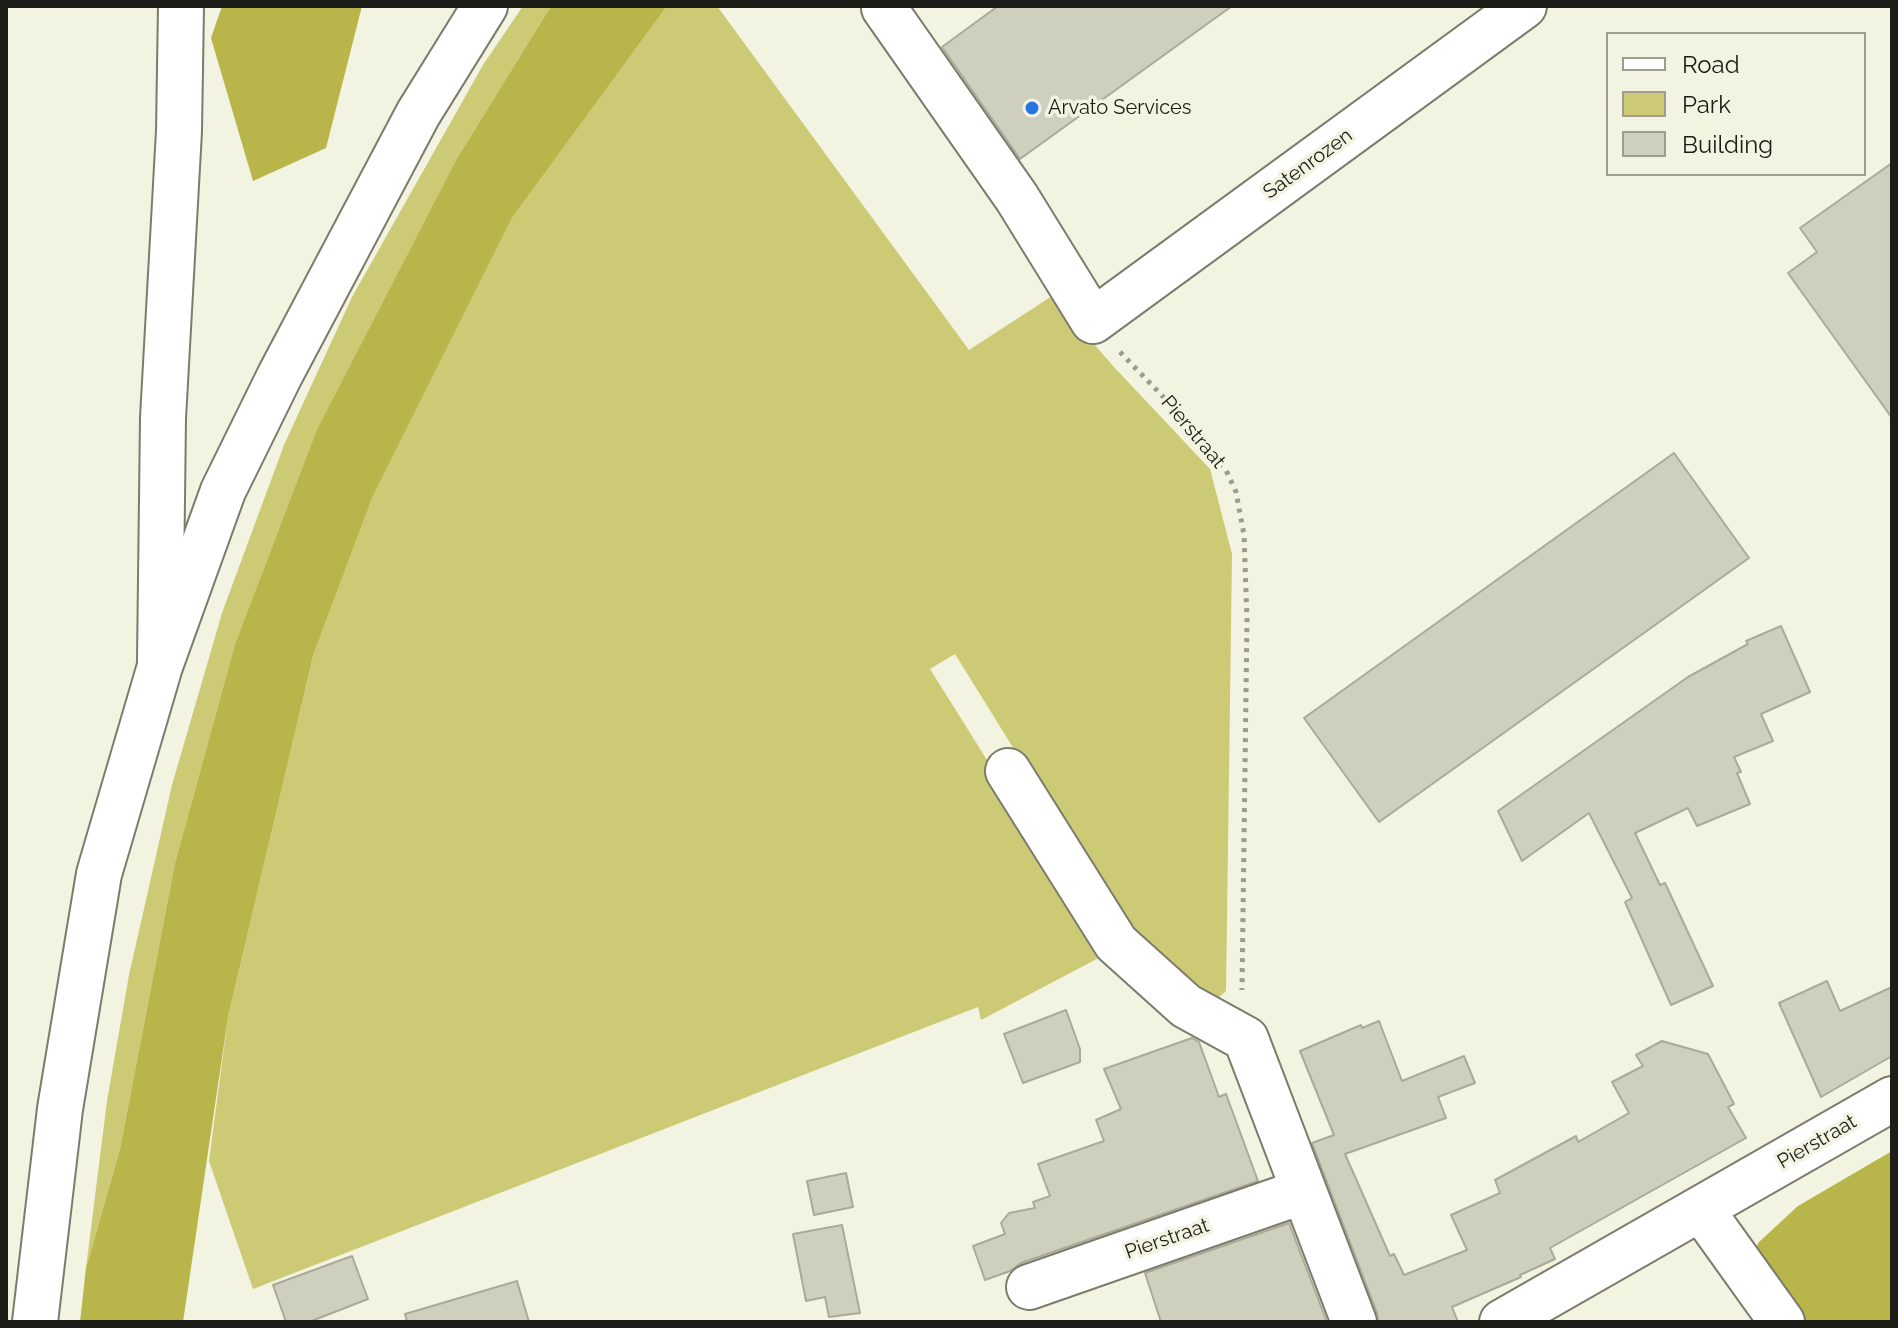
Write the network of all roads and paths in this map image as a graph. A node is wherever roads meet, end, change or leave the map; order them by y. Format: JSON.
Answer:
{"nodes":[{"id":1,"x":181,"y":6,"type":"edge"},
{"id":2,"x":485,"y":6,"type":"edge"},
{"id":3,"x":1524,"y":6,"type":"edge"},
{"id":4,"x":884,"y":8,"type":"edge"},
{"id":5,"x":1093,"y":321,"type":"junction"},
{"id":6,"x":160,"y":666,"type":"junction"},
{"id":7,"x":1008,"y":771,"type":"dead end"},
{"id":8,"x":1246,"y":1039,"type":"junction"},
{"id":9,"x":1892,"y":1099,"type":"edge"},
{"id":10,"x":1304,"y":1191,"type":"junction"},
{"id":11,"x":1701,"y":1209,"type":"junction"},
{"id":12,"x":1029,"y":1287,"type":"dead end"},
{"id":13,"x":35,"y":1322,"type":"edge"},
{"id":14,"x":1354,"y":1322,"type":"edge"},
{"id":15,"x":1502,"y":1322,"type":"edge"},
{"id":16,"x":1782,"y":1322,"type":"edge"}],
"edges":[{"from":1,"to":6,"type":"main road"},
{"from":2,"to":6,"type":"main road"},
{"from":3,"to":5,"type":"main road","name":"Satenrozen"},
{"from":4,"to":5,"type":"main road"},
{"from":5,"to":8,"type":"path","name":"Pierstraat"},
{"from":6,"to":13,"type":"main road"},
{"from":7,"to":8,"type":"main road"},
{"from":8,"to":10,"type":"main road"},
{"from":9,"to":11,"type":"main road","name":"Pierstraat"},
{"from":10,"to":12,"type":"main road","name":"Pierstraat"},
{"from":10,"to":14,"type":"main road"},
{"from":11,"to":15,"type":"main road","name":"Pierstraat"},
{"from":11,"to":16,"type":"main road"}]}
